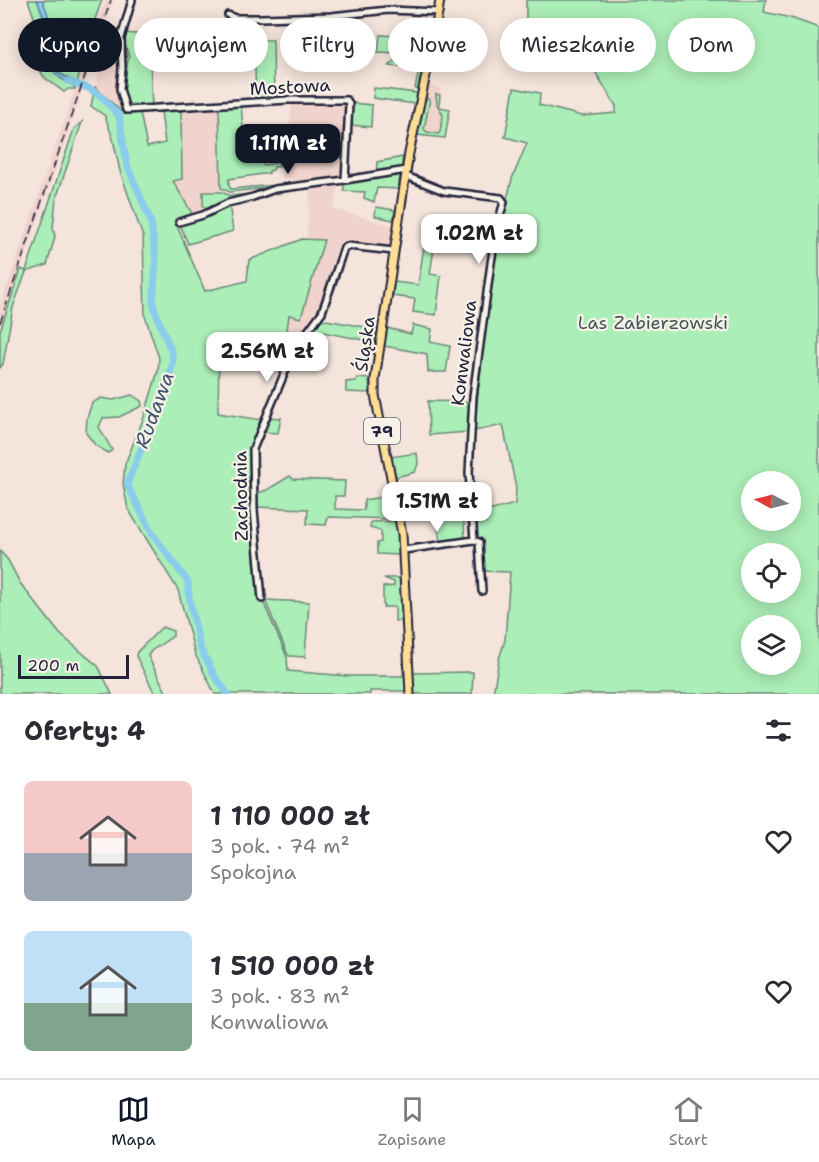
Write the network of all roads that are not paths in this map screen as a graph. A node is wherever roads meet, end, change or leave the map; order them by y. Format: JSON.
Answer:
{"nodes":[{"id":1,"x":132,"y":0,"type":"edge"},
{"id":2,"x":440,"y":0,"type":"edge"},
{"id":3,"x":439,"y":12,"type":"junction"},
{"id":4,"x":228,"y":15,"type":"dead end"},
{"id":5,"x":407,"y":173,"type":"junction"},
{"id":6,"x":345,"y":180,"type":"junction"},
{"id":7,"x":179,"y":222,"type":"dead end"},
{"id":8,"x":394,"y":251,"type":"junction"},
{"id":9,"x":474,"y":540,"type":"junction"},
{"id":10,"x":404,"y":550,"type":"junction"},
{"id":11,"x":482,"y":591,"type":"dead end"},
{"id":12,"x":262,"y":599,"type":"dead end"},
{"id":13,"x":410,"y":694,"type":"edge"}],
"edges":[{"from":1,"to":6,"type":"street","name":"Mostowa"},
{"from":2,"to":3,"type":"main road","name":"Śląska","number":"79"},
{"from":3,"to":4,"type":"street"},
{"from":3,"to":5,"type":"main road","name":"Śląska","number":"79"},
{"from":5,"to":6,"type":"street"},
{"from":5,"to":8,"type":"main road","name":"Śląska","number":"79"},
{"from":5,"to":9,"type":"street","name":"Konwaliowa"},
{"from":6,"to":7,"type":"street"},
{"from":8,"to":10,"type":"main road","name":"Śląska","number":"79"},
{"from":8,"to":12,"type":"street","name":"Zachodnia"},
{"from":9,"to":10,"type":"street"},
{"from":9,"to":11,"type":"street","name":"Konwaliowa"},
{"from":10,"to":13,"type":"main road","name":"Śląska","number":"79"}]}
